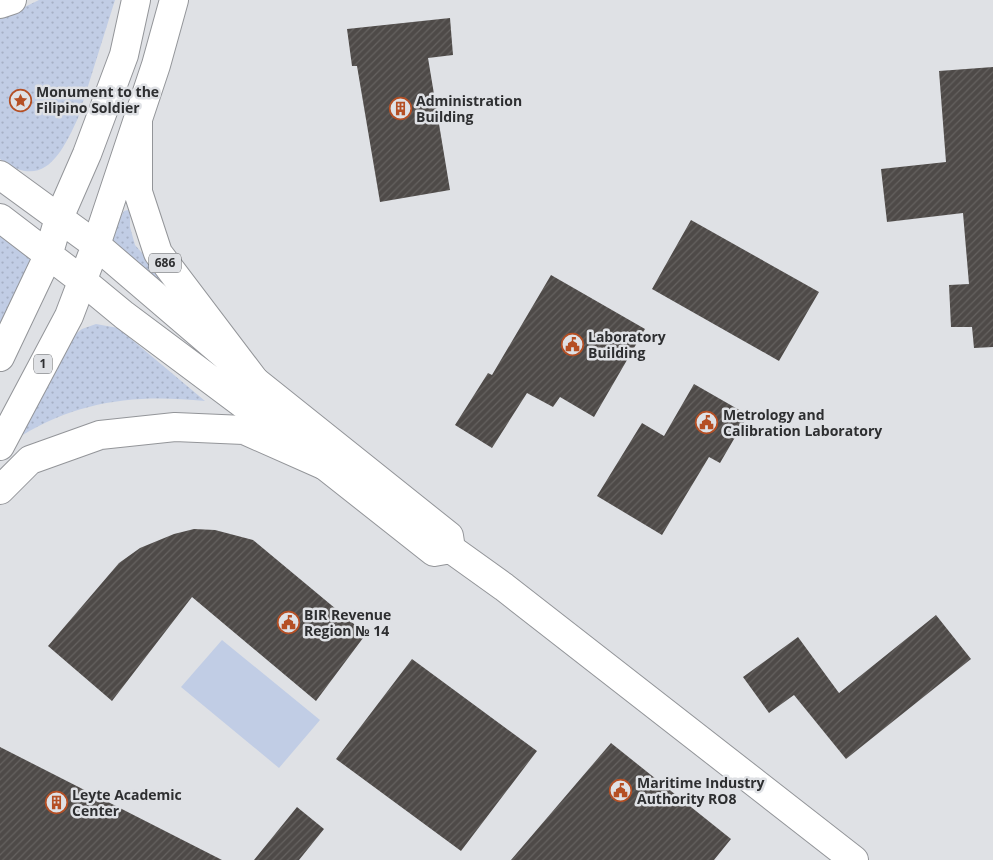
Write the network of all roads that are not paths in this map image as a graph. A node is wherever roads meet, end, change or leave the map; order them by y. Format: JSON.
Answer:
{"nodes":[{"id":1,"x":12,"y":0,"type":"edge"},
{"id":2,"x":136,"y":0,"type":"edge"},
{"id":3,"x":174,"y":0,"type":"edge"},
{"id":4,"x":0,"y":4,"type":"edge"},
{"id":5,"x":138,"y":121,"type":"junction"},
{"id":6,"x":0,"y":175,"type":"edge"},
{"id":7,"x":0,"y":218,"type":"edge"},
{"id":8,"x":59,"y":218,"type":"junction"},
{"id":9,"x":96,"y":245,"type":"junction"},
{"id":10,"x":48,"y":256,"type":"junction"},
{"id":11,"x":84,"y":282,"type":"junction"},
{"id":12,"x":0,"y":357,"type":"edge"},
{"id":13,"x":255,"y":381,"type":"junction"},
{"id":14,"x":0,"y":446,"type":"edge"},
{"id":15,"x":323,"y":465,"type":"junction"},
{"id":16,"x":0,"y":490,"type":"edge"},
{"id":17,"x":451,"y":550,"type":"junction"},
{"id":18,"x":854,"y":860,"type":"edge"}],
"edges":[{"from":1,"to":4,"type":"main road"},
{"from":2,"to":8,"type":"main road"},
{"from":3,"to":5,"type":"main road","number":"686"},
{"from":5,"to":9,"type":"main road","number":"686"},
{"from":5,"to":13,"type":"main road","number":"686"},
{"from":6,"to":8,"type":"main road"},
{"from":7,"to":10,"type":"main road"},
{"from":8,"to":9,"type":"main road"},
{"from":8,"to":10,"type":"main road"},
{"from":9,"to":11,"type":"main road"},
{"from":9,"to":13,"type":"main road","number":"686"},
{"from":10,"to":11,"type":"main road"},
{"from":10,"to":12,"type":"main road"},
{"from":11,"to":14,"type":"main road","number":"1"},
{"from":11,"to":15,"type":"main road","number":"686"},
{"from":13,"to":17,"type":"main road","number":"686"},
{"from":15,"to":16,"type":"main road"},
{"from":15,"to":17,"type":"main road","number":"686"},
{"from":17,"to":18,"type":"main road","number":"686"}]}
